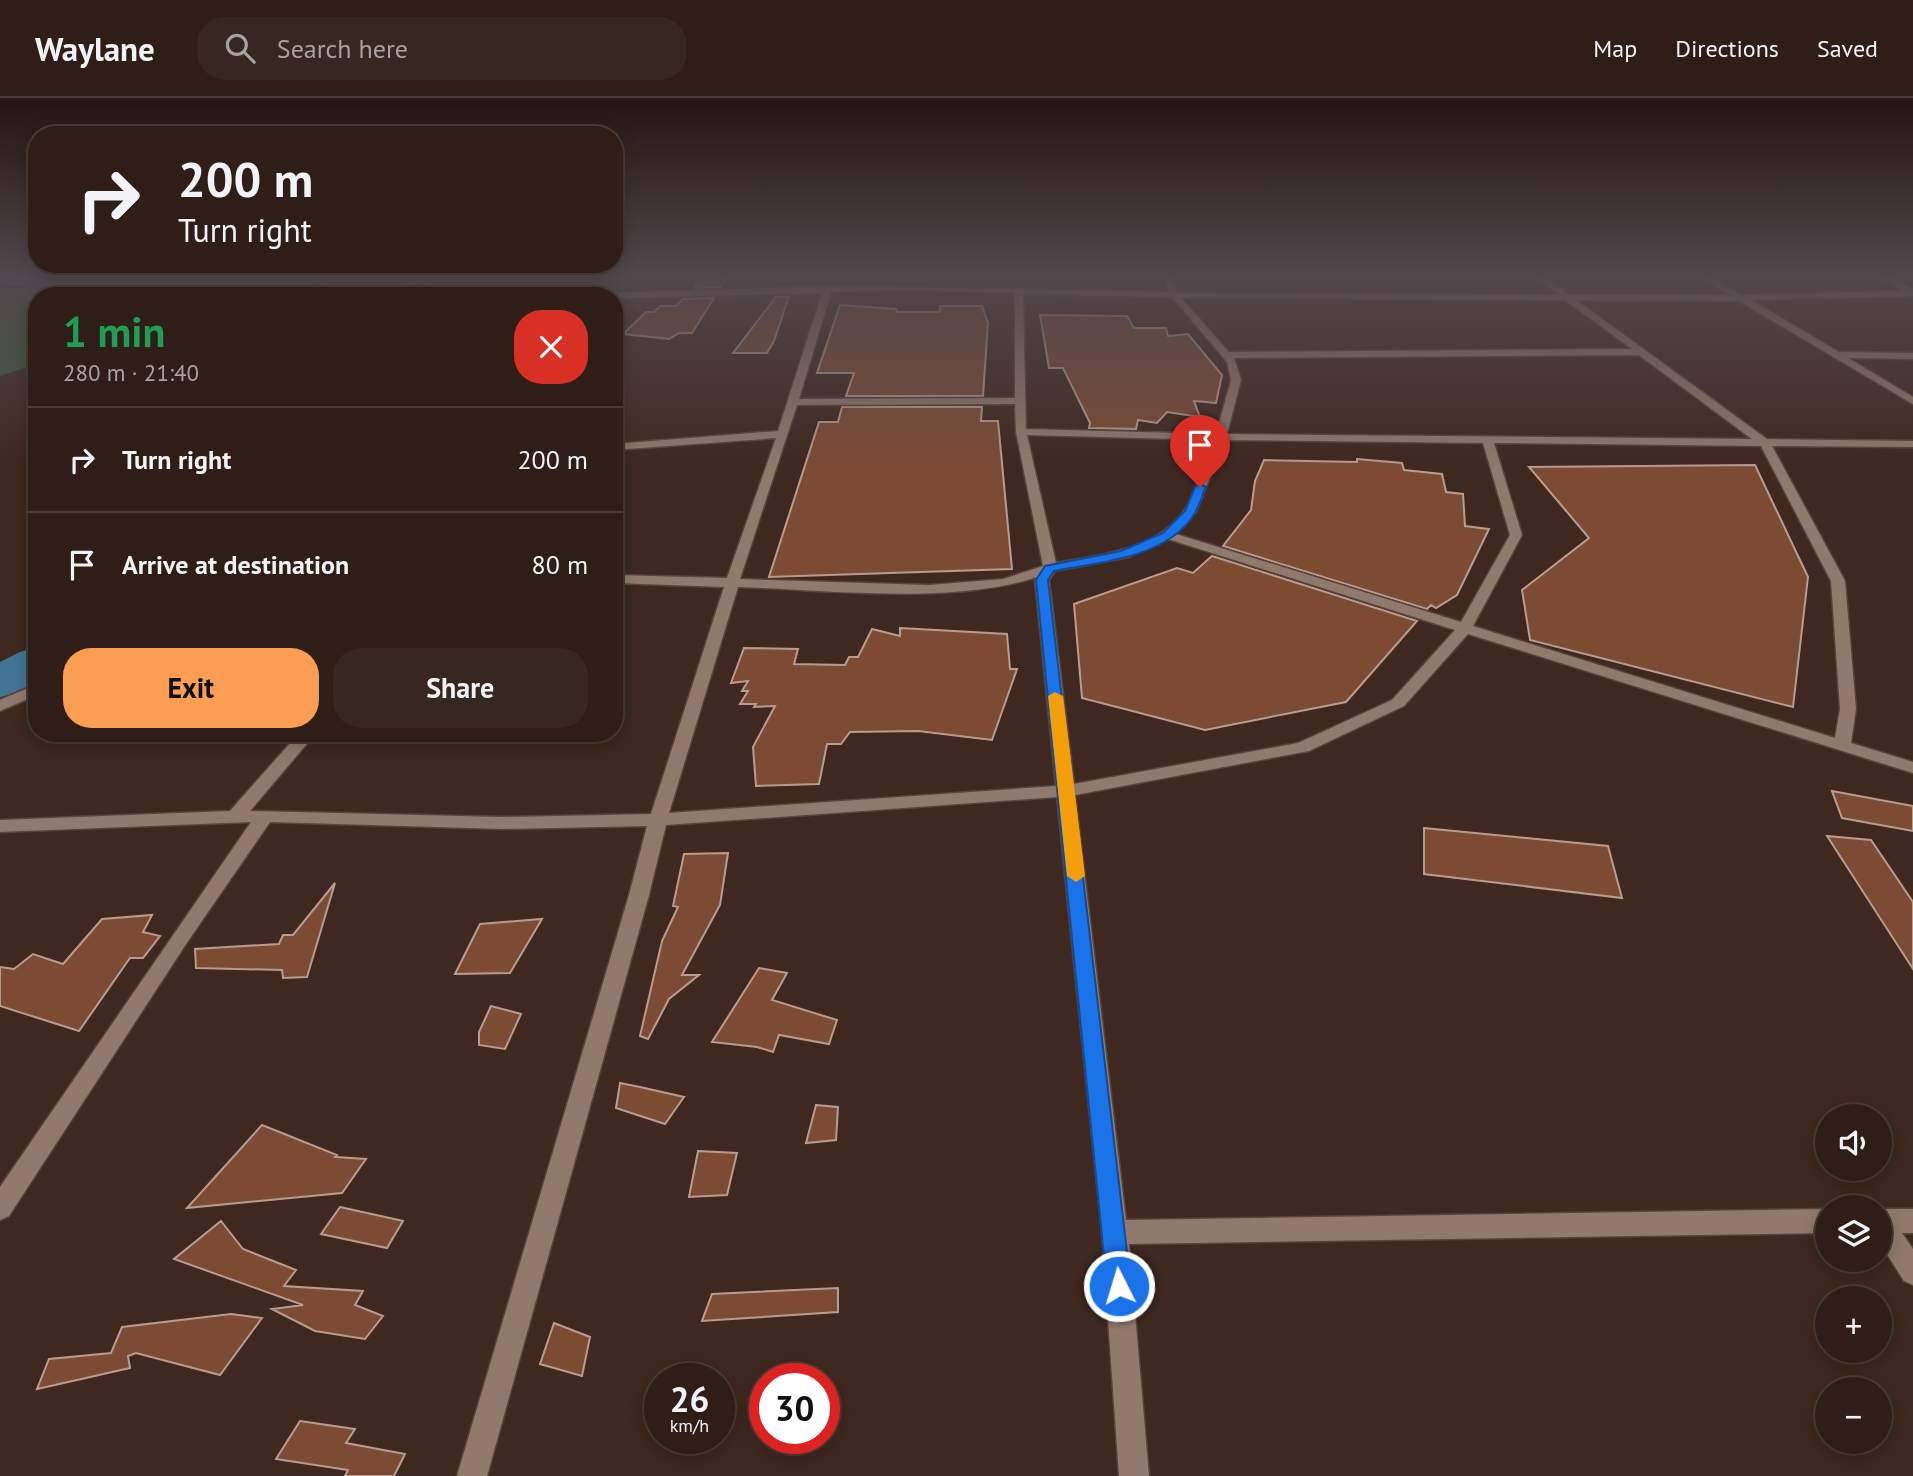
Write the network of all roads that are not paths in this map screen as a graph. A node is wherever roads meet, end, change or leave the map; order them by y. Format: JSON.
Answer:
{"nodes":[{"id":1,"x":811,"y":340,"type":"edge"},
{"id":2,"x":1020,"y":340,"type":"edge"},
{"id":3,"x":1213,"y":340,"type":"edge"},
{"id":4,"x":1627,"y":340,"type":"edge"},
{"id":5,"x":1812,"y":340,"type":"edge"},
{"id":6,"x":1643,"y":352,"type":"junction"},
{"id":7,"x":1226,"y":355,"type":"junction"},
{"id":8,"x":1837,"y":355,"type":"junction"},
{"id":9,"x":1913,"y":356,"type":"edge"},
{"id":10,"x":1021,"y":401,"type":"junction"},
{"id":11,"x":1913,"y":401,"type":"edge"},
{"id":12,"x":792,"y":402,"type":"junction"},
{"id":13,"x":1021,"y":432,"type":"junction"},
{"id":14,"x":782,"y":435,"type":"junction"},
{"id":15,"x":1221,"y":437,"type":"junction"},
{"id":16,"x":1489,"y":440,"type":"junction"},
{"id":17,"x":1766,"y":444,"type":"junction"},
{"id":18,"x":1913,"y":444,"type":"edge"},
{"id":19,"x":623,"y":446,"type":"edge"},
{"id":20,"x":1167,"y":536,"type":"junction"},
{"id":21,"x":1050,"y":568,"type":"junction"},
{"id":22,"x":623,"y":579,"type":"edge"},
{"id":23,"x":730,"y":584,"type":"junction"},
{"id":24,"x":1464,"y":629,"type":"junction"},
{"id":25,"x":28,"y":693,"type":"edge"},
{"id":26,"x":0,"y":706,"type":"edge"},
{"id":27,"x":300,"y":742,"type":"edge"},
{"id":28,"x":1842,"y":747,"type":"junction"},
{"id":29,"x":1913,"y":768,"type":"edge"},
{"id":30,"x":1066,"y":791,"type":"junction"},
{"id":31,"x":265,"y":816,"type":"junction"},
{"id":32,"x":234,"y":818,"type":"junction"},
{"id":33,"x":656,"y":820,"type":"junction"},
{"id":34,"x":0,"y":826,"type":"edge"},
{"id":35,"x":0,"y":1208,"type":"edge"},
{"id":36,"x":1815,"y":1221,"type":"edge"},
{"id":37,"x":1892,"y":1221,"type":"edge"},
{"id":38,"x":1913,"y":1221,"type":"edge"},
{"id":39,"x":1115,"y":1232,"type":"junction"},
{"id":40,"x":1892,"y":1240,"type":"edge"},
{"id":41,"x":1913,"y":1272,"type":"edge"},
{"id":42,"x":472,"y":1476,"type":"edge"},
{"id":43,"x":1134,"y":1476,"type":"edge"}],
"edges":[{"from":1,"to":12,"type":"street"},
{"from":2,"to":10,"type":"street"},
{"from":3,"to":7,"type":"street"},
{"from":4,"to":6,"type":"street"},
{"from":5,"to":8,"type":"street"},
{"from":6,"to":7,"type":"street"},
{"from":6,"to":17,"type":"street"},
{"from":7,"to":15,"type":"street"},
{"from":8,"to":9,"type":"street"},
{"from":8,"to":11,"type":"street"},
{"from":10,"to":12,"type":"street"},
{"from":10,"to":13,"type":"street"},
{"from":12,"to":14,"type":"street"},
{"from":13,"to":15,"type":"street"},
{"from":13,"to":21,"type":"street"},
{"from":14,"to":19,"type":"street"},
{"from":14,"to":23,"type":"street"},
{"from":15,"to":16,"type":"street"},
{"from":15,"to":20,"type":"street"},
{"from":16,"to":17,"type":"street"},
{"from":16,"to":24,"type":"street"},
{"from":17,"to":18,"type":"street"},
{"from":17,"to":28,"type":"street"},
{"from":20,"to":21,"type":"street"},
{"from":20,"to":24,"type":"street"},
{"from":21,"to":23,"type":"street"},
{"from":21,"to":30,"type":"street"},
{"from":22,"to":23,"type":"street"},
{"from":23,"to":33,"type":"street"},
{"from":24,"to":28,"type":"street"},
{"from":24,"to":30,"type":"street"},
{"from":25,"to":26,"type":"street"},
{"from":27,"to":32,"type":"street"},
{"from":28,"to":29,"type":"street"},
{"from":30,"to":33,"type":"street"},
{"from":30,"to":39,"type":"street"},
{"from":31,"to":32,"type":"street"},
{"from":31,"to":33,"type":"street"},
{"from":31,"to":35,"type":"street"},
{"from":32,"to":34,"type":"street"},
{"from":33,"to":42,"type":"street"},
{"from":36,"to":39,"type":"street"},
{"from":37,"to":38,"type":"street"},
{"from":39,"to":43,"type":"street"},
{"from":40,"to":41,"type":"street"}]}
